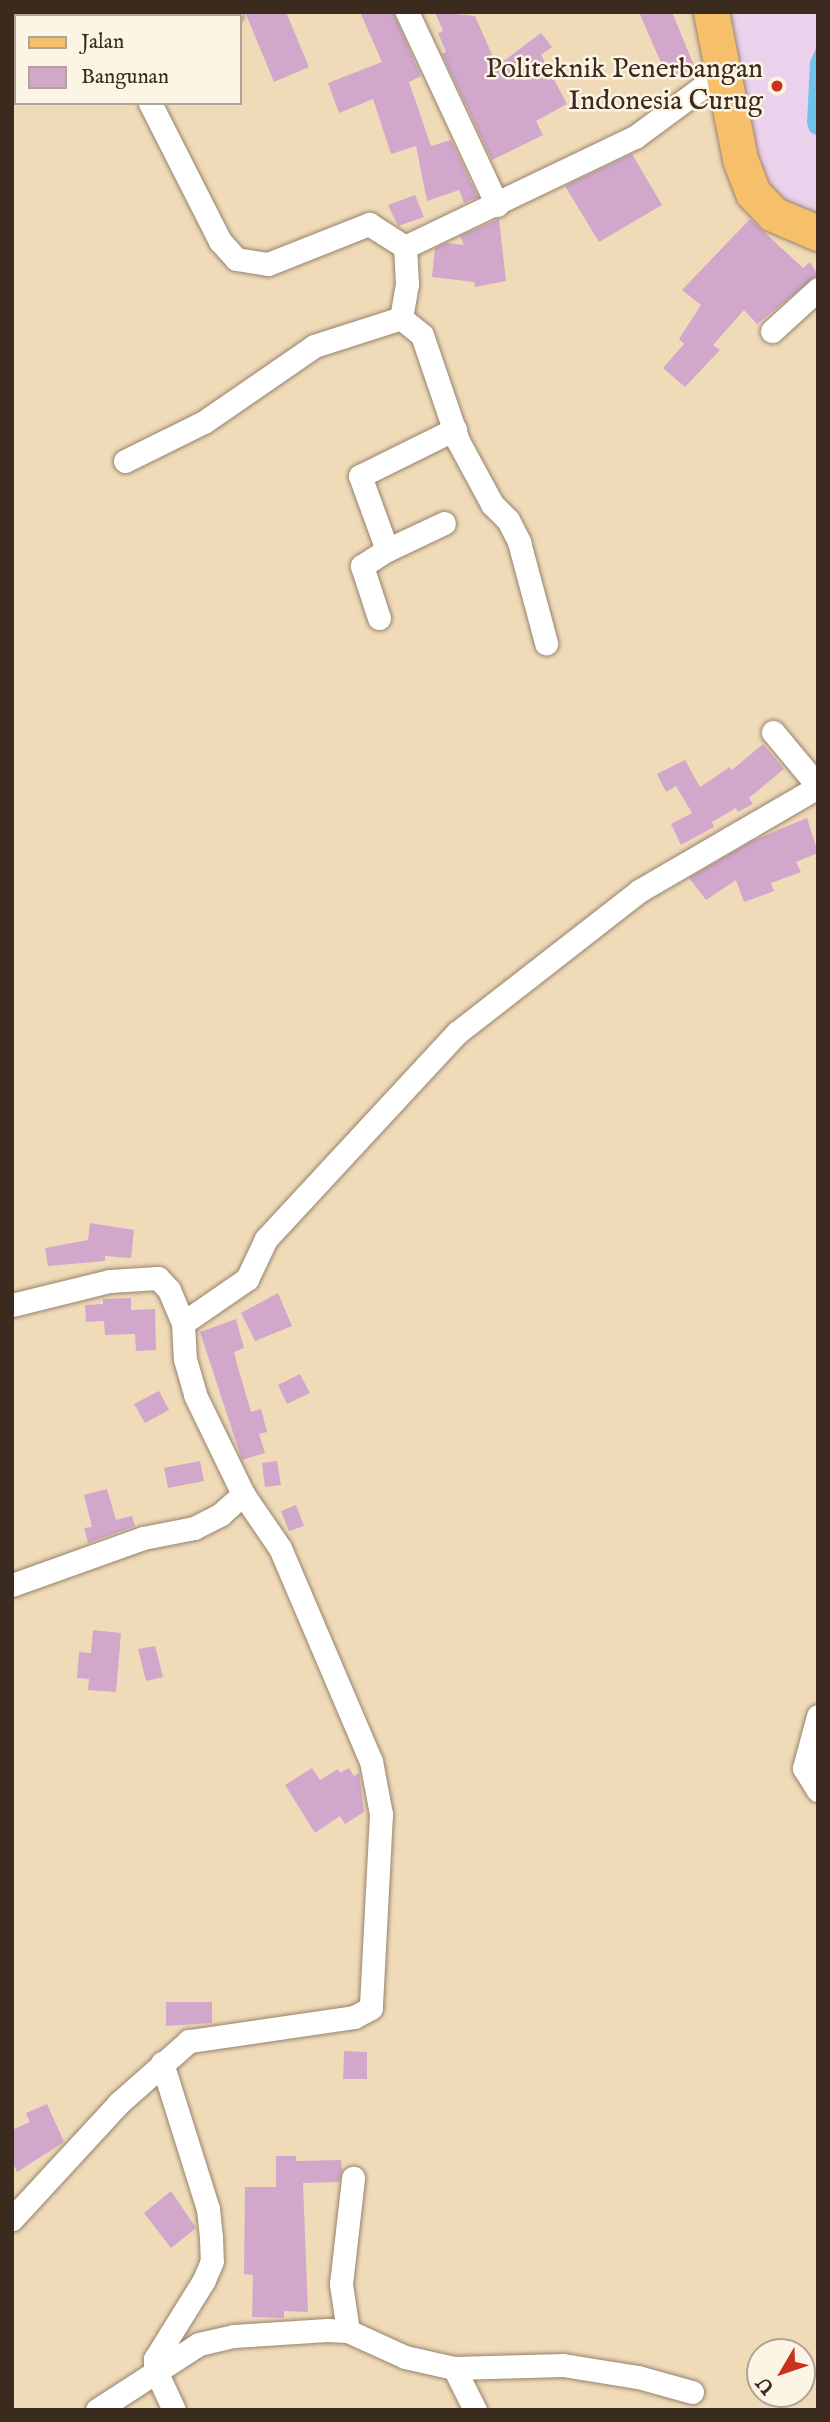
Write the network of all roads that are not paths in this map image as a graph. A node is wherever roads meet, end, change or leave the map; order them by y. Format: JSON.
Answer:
{"nodes":[{"id":1,"x":407,"y":12,"type":"edge"},
{"id":2,"x":711,"y":12,"type":"edge"},
{"id":3,"x":720,"y":74,"type":"junction"},
{"id":4,"x":151,"y":105,"type":"edge"},
{"id":5,"x":497,"y":205,"type":"junction"},
{"id":6,"x":818,"y":233,"type":"edge"},
{"id":7,"x":405,"y":247,"type":"junction"},
{"id":8,"x":818,"y":289,"type":"edge"},
{"id":9,"x":401,"y":317,"type":"junction"},
{"id":10,"x":772,"y":331,"type":"dead end"},
{"id":11,"x":455,"y":429,"type":"junction"},
{"id":12,"x":125,"y":461,"type":"dead end"},
{"id":13,"x":444,"y":523,"type":"dead end"},
{"id":14,"x":387,"y":550,"type":"junction"},
{"id":15,"x":379,"y":618,"type":"dead end"},
{"id":16,"x":546,"y":643,"type":"dead end"},
{"id":17,"x":772,"y":733,"type":"dead end"},
{"id":18,"x":818,"y":787,"type":"edge"},
{"id":19,"x":12,"y":1305,"type":"edge"},
{"id":20,"x":183,"y":1323,"type":"junction"},
{"id":21,"x":243,"y":1494,"type":"junction"},
{"id":22,"x":12,"y":1585,"type":"edge"},
{"id":23,"x":818,"y":1716,"type":"edge"},
{"id":24,"x":818,"y":1790,"type":"edge"},
{"id":25,"x":162,"y":2063,"type":"junction"},
{"id":26,"x":353,"y":2178,"type":"dead end"},
{"id":27,"x":12,"y":2219,"type":"edge"},
{"id":28,"x":348,"y":2331,"type":"junction"},
{"id":29,"x":454,"y":2368,"type":"junction"},
{"id":30,"x":155,"y":2370,"type":"junction"},
{"id":31,"x":692,"y":2392,"type":"dead end"},
{"id":32,"x":97,"y":2410,"type":"edge"},
{"id":33,"x":174,"y":2410,"type":"edge"},
{"id":34,"x":475,"y":2410,"type":"edge"}],
"edges":[{"from":1,"to":5,"type":"street"},
{"from":2,"to":3,"type":"main road"},
{"from":3,"to":5,"type":"street"},
{"from":3,"to":6,"type":"main road"},
{"from":4,"to":7,"type":"street"},
{"from":5,"to":7,"type":"street"},
{"from":7,"to":9,"type":"street"},
{"from":8,"to":10,"type":"street"},
{"from":9,"to":11,"type":"street"},
{"from":9,"to":12,"type":"street"},
{"from":11,"to":14,"type":"street"},
{"from":11,"to":16,"type":"street"},
{"from":13,"to":14,"type":"street"},
{"from":14,"to":15,"type":"street"},
{"from":17,"to":18,"type":"street"},
{"from":18,"to":20,"type":"street"},
{"from":19,"to":20,"type":"street"},
{"from":20,"to":21,"type":"street"},
{"from":21,"to":22,"type":"street"},
{"from":21,"to":25,"type":"street"},
{"from":23,"to":24,"type":"street"},
{"from":25,"to":27,"type":"street"},
{"from":25,"to":30,"type":"street"},
{"from":26,"to":28,"type":"street"},
{"from":28,"to":29,"type":"street"},
{"from":28,"to":30,"type":"street"},
{"from":29,"to":31,"type":"street"},
{"from":29,"to":34,"type":"street"},
{"from":30,"to":32,"type":"street"},
{"from":30,"to":33,"type":"street"}]}
